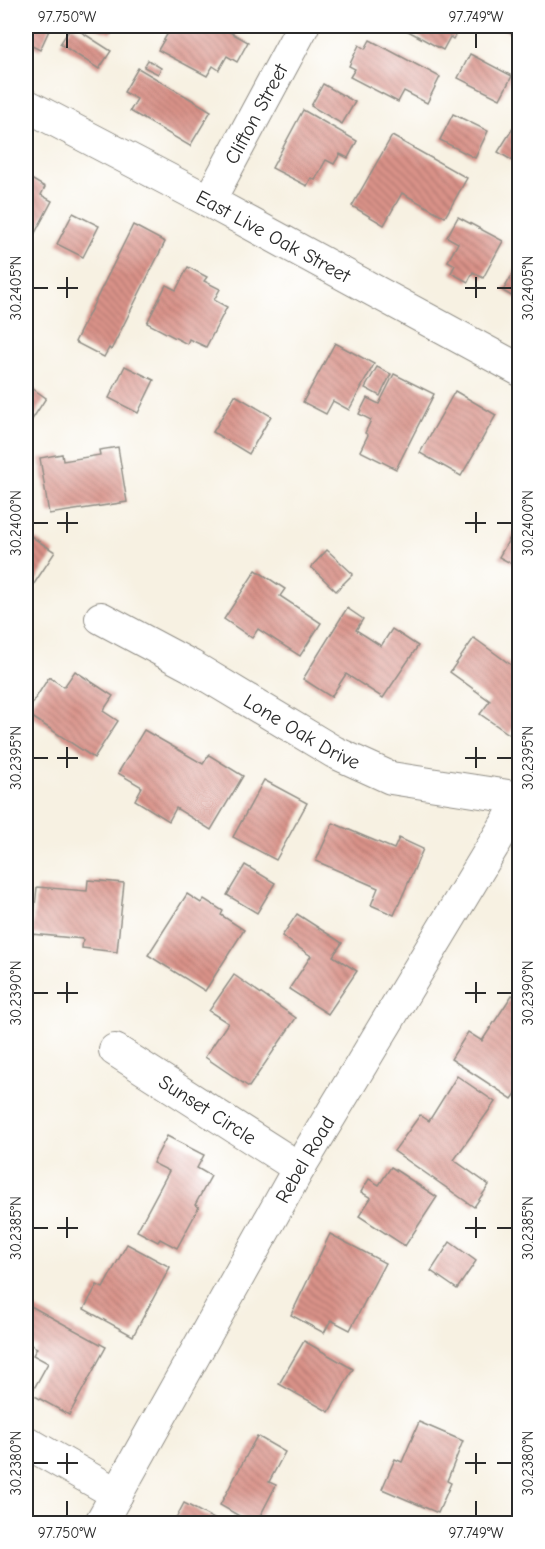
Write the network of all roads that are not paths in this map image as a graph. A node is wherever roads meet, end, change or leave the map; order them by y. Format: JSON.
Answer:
{"nodes":[{"id":1,"x":303,"y":26,"type":"edge"},
{"id":2,"x":26,"y":105,"type":"edge"},
{"id":3,"x":208,"y":201,"type":"junction"},
{"id":4,"x":519,"y":370,"type":"edge"},
{"id":5,"x":101,"y":618,"type":"dead end"},
{"id":6,"x":519,"y":800,"type":"edge"},
{"id":7,"x":115,"y":1050,"type":"dead end"},
{"id":8,"x":299,"y":1168,"type":"junction"},
{"id":9,"x":26,"y":1442,"type":"edge"},
{"id":10,"x":117,"y":1494,"type":"junction"},
{"id":11,"x":100,"y":1524,"type":"edge"}],
"edges":[{"from":1,"to":3,"type":"street","name":"Clifton Street"},
{"from":2,"to":3,"type":"street","name":"East Live Oak Street"},
{"from":3,"to":4,"type":"street","name":"East Live Oak Street"},
{"from":5,"to":6,"type":"street","name":"Lone Oak Drive"},
{"from":6,"to":8,"type":"street","name":"Rebel Road"},
{"from":7,"to":8,"type":"street","name":"Sunset Circle"},
{"from":8,"to":10,"type":"street","name":"Rebel Road"},
{"from":9,"to":10,"type":"street"},
{"from":10,"to":11,"type":"street","name":"Rebel Road"}]}
